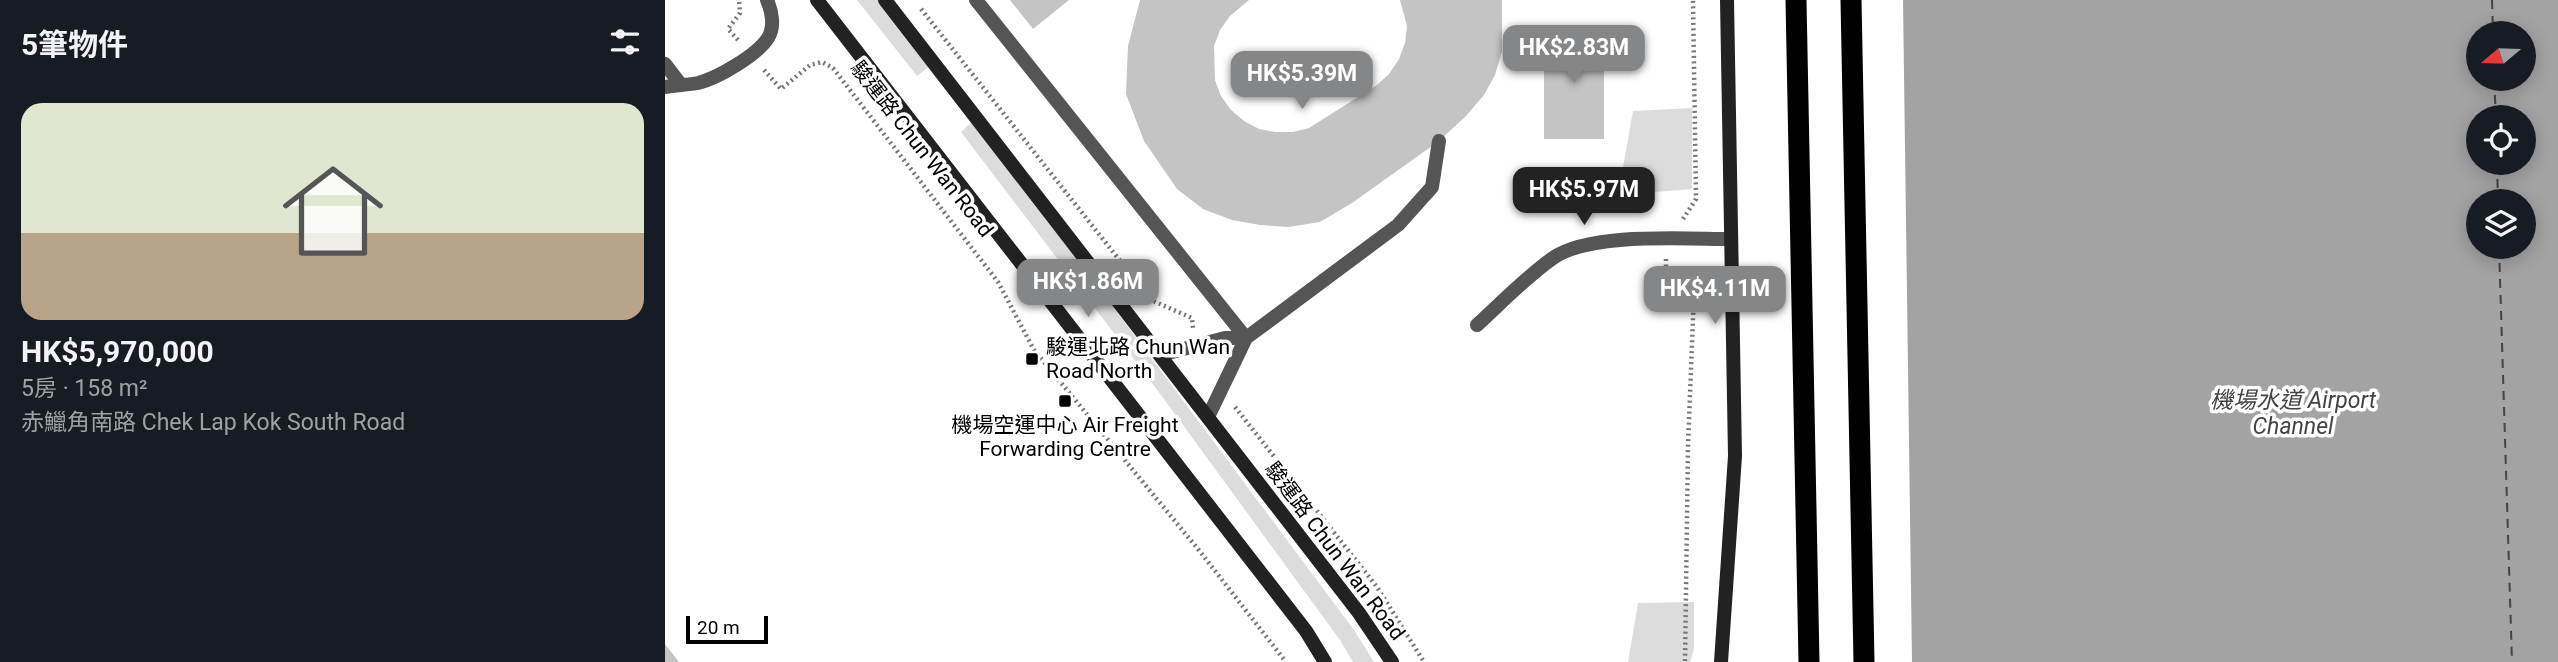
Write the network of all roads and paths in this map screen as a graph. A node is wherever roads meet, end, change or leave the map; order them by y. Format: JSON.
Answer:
{"nodes":[{"id":1,"x":739,"y":0,"type":"edge"},
{"id":2,"x":768,"y":0,"type":"edge"},
{"id":3,"x":817,"y":0,"type":"edge"},
{"id":4,"x":885,"y":0,"type":"edge"},
{"id":5,"x":976,"y":0,"type":"edge"},
{"id":6,"x":1693,"y":0,"type":"edge"},
{"id":7,"x":1727,"y":0,"type":"edge"},
{"id":8,"x":1796,"y":0,"type":"edge"},
{"id":9,"x":1851,"y":0,"type":"edge"},
{"id":10,"x":750,"y":54,"type":"junction"},
{"id":11,"x":665,"y":64,"type":"edge"},
{"id":12,"x":681,"y":85,"type":"junction"},
{"id":13,"x":665,"y":87,"type":"edge"},
{"id":14,"x":1439,"y":141,"type":"dead end"},
{"id":15,"x":1667,"y":239,"type":"junction"},
{"id":16,"x":1731,"y":239,"type":"junction"},
{"id":17,"x":1477,"y":326,"type":"dead end"},
{"id":18,"x":1247,"y":338,"type":"junction"},
{"id":19,"x":1160,"y":355,"type":"junction"},
{"id":20,"x":1207,"y":417,"type":"junction"},
{"id":21,"x":1721,"y":659,"type":"edge"},
{"id":22,"x":1286,"y":662,"type":"edge"},
{"id":23,"x":1325,"y":662,"type":"edge"},
{"id":24,"x":1392,"y":662,"type":"edge"},
{"id":25,"x":1685,"y":662,"type":"edge"},
{"id":26,"x":1809,"y":662,"type":"edge"},
{"id":27,"x":1864,"y":662,"type":"edge"}],
"edges":[{"from":1,"to":10,"type":"path","name":"駿運路 Chun Wan Road"},
{"from":2,"to":10,"type":"street"},
{"from":3,"to":23,"type":"street","name":"駿運路 Chun Wan Road"},
{"from":4,"to":19,"type":"street","name":"駿運路 Chun Wan Road"},
{"from":5,"to":18,"type":"street"},
{"from":6,"to":15,"type":"path"},
{"from":7,"to":16,"type":"street"},
{"from":8,"to":26,"type":"highway"},
{"from":9,"to":27,"type":"highway"},
{"from":10,"to":12,"type":"street"},
{"from":10,"to":22,"type":"path","name":"駿運路 Chun Wan Road"},
{"from":11,"to":12,"type":"street"},
{"from":12,"to":13,"type":"street"},
{"from":14,"to":18,"type":"street"},
{"from":15,"to":16,"type":"street"},
{"from":15,"to":17,"type":"street"},
{"from":15,"to":25,"type":"path"},
{"from":16,"to":21,"type":"street"},
{"from":18,"to":19,"type":"street"},
{"from":18,"to":20,"type":"street"},
{"from":19,"to":20,"type":"street","name":"駿運路 Chun Wan Road"},
{"from":20,"to":24,"type":"street","name":"駿運路 Chun Wan Road"}]}
